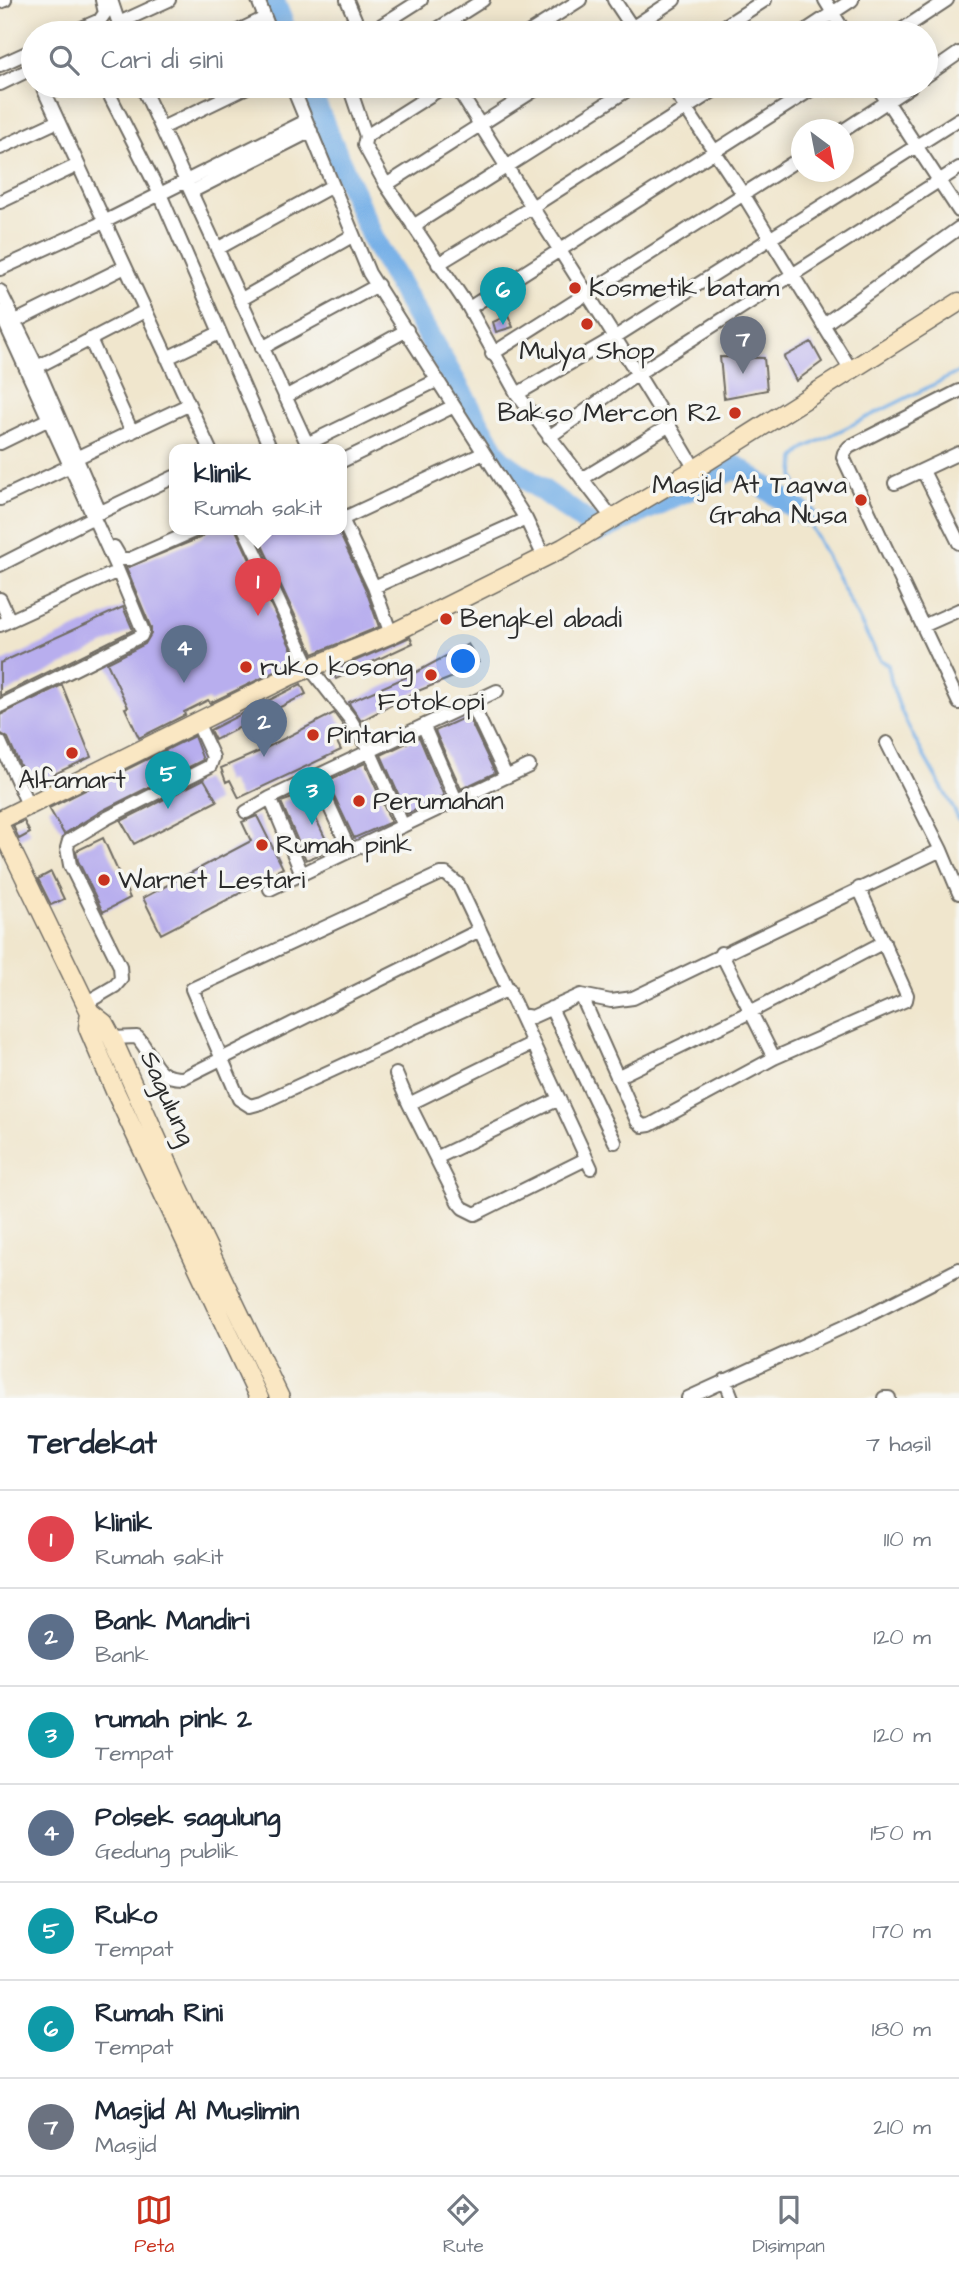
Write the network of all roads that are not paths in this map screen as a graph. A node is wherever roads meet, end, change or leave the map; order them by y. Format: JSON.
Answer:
{"nodes":[{"id":1,"x":5,"y":0,"type":"edge"},
{"id":2,"x":169,"y":0,"type":"edge"},
{"id":3,"x":258,"y":0,"type":"edge"},
{"id":4,"x":347,"y":0,"type":"edge"},
{"id":5,"x":422,"y":0,"type":"edge"},
{"id":6,"x":483,"y":0,"type":"edge"},
{"id":7,"x":580,"y":0,"type":"edge"},
{"id":8,"x":614,"y":0,"type":"edge"},
{"id":9,"x":674,"y":0,"type":"edge"},
{"id":10,"x":765,"y":0,"type":"edge"},
{"id":11,"x":825,"y":0,"type":"edge"},
{"id":12,"x":852,"y":0,"type":"edge"},
{"id":13,"x":947,"y":0,"type":"edge"},
{"id":14,"x":112,"y":1,"type":"edge"},
{"id":15,"x":0,"y":2,"type":"edge"},
{"id":16,"x":833,"y":13,"type":"junction"},
{"id":17,"x":265,"y":18,"type":"junction"},
{"id":18,"x":98,"y":21,"type":"edge"},
{"id":19,"x":119,"y":21,"type":"edge"},
{"id":20,"x":133,"y":21,"type":"edge"},
{"id":21,"x":259,"y":21,"type":"edge"},
{"id":22,"x":266,"y":21,"type":"edge"},
{"id":23,"x":356,"y":21,"type":"edge"},
{"id":24,"x":388,"y":21,"type":"edge"},
{"id":25,"x":450,"y":21,"type":"edge"},
{"id":26,"x":547,"y":21,"type":"edge"},
{"id":27,"x":626,"y":21,"type":"edge"},
{"id":28,"x":645,"y":21,"type":"edge"},
{"id":29,"x":733,"y":21,"type":"edge"},
{"id":30,"x":821,"y":21,"type":"edge"},
{"id":31,"x":838,"y":21,"type":"edge"},
{"id":32,"x":915,"y":21,"type":"edge"},
{"id":33,"x":959,"y":53,"type":"edge"},
{"id":34,"x":21,"y":55,"type":"edge"},
{"id":35,"x":0,"y":65,"type":"edge"},
{"id":36,"x":938,"y":68,"type":"edge"},
{"id":37,"x":21,"y":74,"type":"edge"},
{"id":38,"x":0,"y":84,"type":"edge"},
{"id":39,"x":47,"y":98,"type":"edge"},
{"id":40,"x":111,"y":98,"type":"edge"},
{"id":41,"x":148,"y":98,"type":"edge"},
{"id":42,"x":224,"y":98,"type":"edge"},
{"id":43,"x":297,"y":98,"type":"edge"},
{"id":44,"x":353,"y":98,"type":"edge"},
{"id":45,"x":425,"y":98,"type":"edge"},
{"id":46,"x":464,"y":98,"type":"edge"},
{"id":47,"x":522,"y":98,"type":"edge"},
{"id":48,"x":615,"y":98,"type":"edge"},
{"id":49,"x":679,"y":98,"type":"edge"},
{"id":50,"x":703,"y":98,"type":"edge"},
{"id":51,"x":798,"y":98,"type":"edge"},
{"id":52,"x":884,"y":98,"type":"edge"},
{"id":53,"x":893,"y":98,"type":"edge"},
{"id":54,"x":887,"y":102,"type":"junction"},
{"id":55,"x":686,"y":109,"type":"junction"},
{"id":56,"x":959,"y":119,"type":"edge"},
{"id":57,"x":58,"y":121,"type":"junction"},
{"id":58,"x":854,"y":123,"type":"edge"},
{"id":59,"x":480,"y":124,"type":"junction"},
{"id":60,"x":309,"y":126,"type":"junction"},
{"id":61,"x":162,"y":128,"type":"junction"},
{"id":62,"x":366,"y":136,"type":"junction"},
{"id":63,"x":917,"y":146,"type":"junction"},
{"id":64,"x":0,"y":148,"type":"edge"},
{"id":65,"x":714,"y":151,"type":"junction"},
{"id":66,"x":791,"y":164,"type":"edge"},
{"id":67,"x":78,"y":165,"type":"junction"},
{"id":68,"x":505,"y":167,"type":"junction"},
{"id":69,"x":959,"y":168,"type":"edge"},
{"id":70,"x":941,"y":180,"type":"junction"},
{"id":71,"x":188,"y":186,"type":"junction"},
{"id":72,"x":332,"y":186,"type":"junction"},
{"id":73,"x":386,"y":186,"type":"junction"},
{"id":74,"x":160,"y":194,"type":"junction"},
{"id":75,"x":743,"y":194,"type":"junction"},
{"id":76,"x":0,"y":202,"type":"edge"},
{"id":77,"x":532,"y":207,"type":"junction"},
{"id":78,"x":959,"y":211,"type":"edge"},
{"id":79,"x":104,"y":222,"type":"junction"},
{"id":80,"x":413,"y":226,"type":"junction"},
{"id":81,"x":959,"y":228,"type":"edge"},
{"id":82,"x":352,"y":236,"type":"junction"},
{"id":83,"x":771,"y":239,"type":"junction"},
{"id":84,"x":217,"y":249,"type":"junction"},
{"id":85,"x":559,"y":250,"type":"junction"},
{"id":86,"x":438,"y":264,"type":"junction"},
{"id":87,"x":125,"y":267,"type":"junction"},
{"id":88,"x":0,"y":270,"type":"edge"},
{"id":89,"x":793,"y":274,"type":"junction"},
{"id":90,"x":378,"y":285,"type":"junction"},
{"id":91,"x":0,"y":291,"type":"edge"},
{"id":92,"x":589,"y":293,"type":"junction"},
{"id":93,"x":240,"y":300,"type":"junction"},
{"id":94,"x":959,"y":302,"type":"edge"},
{"id":95,"x":469,"y":308,"type":"junction"},
{"id":96,"x":145,"y":311,"type":"junction"},
{"id":97,"x":0,"y":312,"type":"edge"},
{"id":98,"x":824,"y":325,"type":"junction"},
{"id":99,"x":8,"y":328,"type":"edge"},
{"id":100,"x":407,"y":330,"type":"junction"},
{"id":101,"x":219,"y":333,"type":"junction"},
{"id":102,"x":615,"y":337,"type":"junction"},
{"id":103,"x":90,"y":340,"type":"junction"},
{"id":104,"x":262,"y":348,"type":"junction"},
{"id":105,"x":492,"y":354,"type":"junction"},
{"id":106,"x":167,"y":358,"type":"junction"},
{"id":107,"x":37,"y":367,"type":"junction"},
{"id":108,"x":851,"y":370,"type":"junction"},
{"id":109,"x":639,"y":373,"type":"junction"},
{"id":110,"x":438,"y":380,"type":"junction"},
{"id":111,"x":959,"y":391,"type":"edge"},
{"id":112,"x":517,"y":394,"type":"junction"},
{"id":113,"x":285,"y":397,"type":"junction"},
{"id":114,"x":188,"y":405,"type":"junction"},
{"id":115,"x":454,"y":406,"type":"junction"},
{"id":116,"x":49,"y":419,"type":"junction"},
{"id":117,"x":670,"y":425,"type":"junction"},
{"id":118,"x":132,"y":432,"type":"junction"},
{"id":119,"x":549,"y":437,"type":"junction"},
{"id":120,"x":0,"y":443,"type":"edge"},
{"id":121,"x":207,"y":444,"type":"edge"},
{"id":122,"x":268,"y":444,"type":"edge"},
{"id":123,"x":307,"y":444,"type":"edge"},
{"id":124,"x":314,"y":444,"type":"edge"},
{"id":125,"x":484,"y":453,"type":"junction"},
{"id":126,"x":959,"y":453,"type":"edge"},
{"id":127,"x":347,"y":459,"type":"edge"},
{"id":128,"x":73,"y":462,"type":"junction"},
{"id":129,"x":695,"y":469,"type":"junction"},
{"id":130,"x":923,"y":471,"type":"junction"},
{"id":131,"x":169,"y":479,"type":"edge"},
{"id":132,"x":582,"y":479,"type":"junction"},
{"id":133,"x":895,"y":483,"type":"dead end"},
{"id":134,"x":0,"y":499,"type":"edge"},
{"id":135,"x":97,"y":515,"type":"junction"},
{"id":136,"x":347,"y":517,"type":"edge"},
{"id":137,"x":526,"y":519,"type":"junction"},
{"id":138,"x":609,"y":522,"type":"junction"},
{"id":139,"x":955,"y":525,"type":"edge"},
{"id":140,"x":347,"y":530,"type":"edge"},
{"id":141,"x":186,"y":535,"type":"edge"},
{"id":142,"x":247,"y":535,"type":"edge"},
{"id":143,"x":959,"y":543,"type":"edge"},
{"id":144,"x":544,"y":557,"type":"junction"},
{"id":145,"x":0,"y":565,"type":"edge"},
{"id":146,"x":118,"y":571,"type":"junction"},
{"id":147,"x":374,"y":587,"type":"junction"},
{"id":148,"x":0,"y":599,"type":"edge"},
{"id":149,"x":959,"y":610,"type":"edge"},
{"id":150,"x":5,"y":622,"type":"edge"},
{"id":151,"x":923,"y":626,"type":"junction"},
{"id":152,"x":391,"y":634,"type":"junction"},
{"id":153,"x":310,"y":668,"type":"junction"},
{"id":154,"x":497,"y":691,"type":"dead end"},
{"id":155,"x":959,"y":703,"type":"edge"},
{"id":156,"x":472,"y":704,"type":"junction"},
{"id":157,"x":0,"y":706,"type":"edge"},
{"id":158,"x":197,"y":722,"type":"junction"},
{"id":159,"x":424,"y":727,"type":"junction"},
{"id":160,"x":0,"y":742,"type":"edge"},
{"id":161,"x":887,"y":743,"type":"dead end"},
{"id":162,"x":370,"y":752,"type":"junction"},
{"id":163,"x":529,"y":765,"type":"dead end"},
{"id":164,"x":506,"y":776,"type":"junction"},
{"id":165,"x":316,"y":777,"type":"junction"},
{"id":166,"x":270,"y":798,"type":"junction"},
{"id":167,"x":456,"y":800,"type":"junction"},
{"id":168,"x":29,"y":807,"type":"junction"},
{"id":169,"x":246,"y":812,"type":"dead end"},
{"id":170,"x":0,"y":820,"type":"edge"},
{"id":171,"x":403,"y":825,"type":"junction"},
{"id":172,"x":0,"y":826,"type":"edge"},
{"id":173,"x":940,"y":850,"type":"junction"},
{"id":174,"x":350,"y":851,"type":"junction"},
{"id":175,"x":302,"y":874,"type":"junction"},
{"id":176,"x":859,"y":888,"type":"junction"},
{"id":177,"x":270,"y":889,"type":"dead end"},
{"id":178,"x":959,"y":892,"type":"edge"},
{"id":179,"x":480,"y":930,"type":"junction"},
{"id":180,"x":884,"y":942,"type":"junction"},
{"id":181,"x":721,"y":953,"type":"junction"},
{"id":182,"x":509,"y":989,"type":"junction"},
{"id":183,"x":581,"y":995,"type":"junction"},
{"id":184,"x":88,"y":1007,"type":"junction"},
{"id":185,"x":551,"y":1008,"type":"junction"},
{"id":186,"x":750,"y":1012,"type":"junction"},
{"id":187,"x":520,"y":1015,"type":"junction"},
{"id":188,"x":112,"y":1038,"type":"junction"},
{"id":189,"x":533,"y":1043,"type":"junction"},
{"id":190,"x":222,"y":1057,"type":"junction"},
{"id":191,"x":774,"y":1058,"type":"junction"},
{"id":192,"x":396,"y":1074,"type":"dead end"},
{"id":193,"x":617,"y":1077,"type":"junction"},
{"id":194,"x":559,"y":1099,"type":"junction"},
{"id":195,"x":409,"y":1104,"type":"junction"},
{"id":196,"x":615,"y":1142,"type":"dead end"},
{"id":197,"x":436,"y":1158,"type":"junction"},
{"id":198,"x":959,"y":1269,"type":"edge"},
{"id":199,"x":725,"y":1380,"type":"junction"},
{"id":200,"x":259,"y":1398,"type":"edge"},
{"id":201,"x":280,"y":1398,"type":"edge"},
{"id":202,"x":688,"y":1398,"type":"edge"},
{"id":203,"x":732,"y":1398,"type":"edge"},
{"id":204,"x":884,"y":1398,"type":"edge"},
{"id":205,"x":889,"y":1398,"type":"edge"}],
"edges":[{"from":1,"to":15,"type":"street"},
{"from":2,"to":20,"type":"street"},
{"from":3,"to":17,"type":"street"},
{"from":4,"to":23,"type":"street"},
{"from":5,"to":24,"type":"street"},
{"from":6,"to":25,"type":"street"},
{"from":7,"to":26,"type":"street"},
{"from":8,"to":27,"type":"street"},
{"from":9,"to":28,"type":"street"},
{"from":10,"to":29,"type":"street"},
{"from":11,"to":16,"type":"street"},
{"from":12,"to":16,"type":"street"},
{"from":13,"to":32,"type":"street"},
{"from":14,"to":18,"type":"street"},
{"from":14,"to":19,"type":"street"},
{"from":16,"to":30,"type":"street"},
{"from":16,"to":31,"type":"street"},
{"from":17,"to":21,"type":"street"},
{"from":17,"to":22,"type":"street"},
{"from":33,"to":36,"type":"street"},
{"from":34,"to":35,"type":"street"},
{"from":37,"to":38,"type":"street"},
{"from":39,"to":57,"type":"street"},
{"from":40,"to":74,"type":"street"},
{"from":41,"to":61,"type":"street"},
{"from":42,"to":61,"type":"street"},
{"from":43,"to":60,"type":"street"},
{"from":44,"to":62,"type":"street"},
{"from":45,"to":62,"type":"street"},
{"from":46,"to":59,"type":"street"},
{"from":47,"to":59,"type":"street"},
{"from":48,"to":68,"type":"street"},
{"from":49,"to":55,"type":"street"},
{"from":50,"to":55,"type":"street"},
{"from":51,"to":65,"type":"street"},
{"from":52,"to":54,"type":"street"},
{"from":53,"to":54,"type":"street"},
{"from":54,"to":58,"type":"street"},
{"from":54,"to":63,"type":"street"},
{"from":55,"to":65,"type":"street"},
{"from":55,"to":77,"type":"street"},
{"from":56,"to":63,"type":"street"},
{"from":57,"to":64,"type":"street"},
{"from":57,"to":67,"type":"street"},
{"from":59,"to":68,"type":"street"},
{"from":59,"to":73,"type":"street"},
{"from":60,"to":71,"type":"street"},
{"from":60,"to":72,"type":"street"},
{"from":61,"to":71,"type":"street"},
{"from":62,"to":73,"type":"street"},
{"from":63,"to":70,"type":"street"},
{"from":63,"to":83,"type":"street"},
{"from":65,"to":75,"type":"street"},
{"from":65,"to":85,"type":"street"},
{"from":66,"to":75,"type":"street"},
{"from":67,"to":76,"type":"street"},
{"from":67,"to":79,"type":"street"},
{"from":68,"to":77,"type":"street"},
{"from":68,"to":80,"type":"street"},
{"from":69,"to":70,"type":"street"},
{"from":70,"to":78,"type":"street"},
{"from":70,"to":89,"type":"street"},
{"from":71,"to":74,"type":"street"},
{"from":71,"to":84,"type":"street"},
{"from":72,"to":82,"type":"street"},
{"from":72,"to":84,"type":"street"},
{"from":73,"to":80,"type":"street"},
{"from":74,"to":79,"type":"street"},
{"from":74,"to":101,"type":"street"},
{"from":75,"to":83,"type":"street"},
{"from":75,"to":92,"type":"street"},
{"from":77,"to":85,"type":"street"},
{"from":77,"to":86,"type":"street"},
{"from":79,"to":87,"type":"street"},
{"from":79,"to":88,"type":"street"},
{"from":80,"to":86,"type":"street"},
{"from":81,"to":98,"type":"street"},
{"from":82,"to":90,"type":"street"},
{"from":82,"to":93,"type":"street"},
{"from":83,"to":89,"type":"street"},
{"from":83,"to":102,"type":"street"},
{"from":84,"to":93,"type":"street"},
{"from":85,"to":92,"type":"street"},
{"from":85,"to":95,"type":"street"},
{"from":86,"to":95,"type":"street"},
{"from":87,"to":96,"type":"street"},
{"from":87,"to":99,"type":"street"},
{"from":89,"to":98,"type":"street"},
{"from":89,"to":109,"type":"street"},
{"from":90,"to":100,"type":"street"},
{"from":90,"to":104,"type":"street"},
{"from":91,"to":99,"type":"street"},
{"from":92,"to":102,"type":"street"},
{"from":92,"to":105,"type":"street"},
{"from":93,"to":104,"type":"street"},
{"from":94,"to":108,"type":"street"},
{"from":95,"to":105,"type":"street"},
{"from":96,"to":103,"type":"street"},
{"from":96,"to":106,"type":"street"},
{"from":97,"to":99,"type":"street"},
{"from":98,"to":108,"type":"street"},
{"from":99,"to":107,"type":"street"},
{"from":99,"to":116,"type":"street"},
{"from":100,"to":110,"type":"street"},
{"from":100,"to":113,"type":"street"},
{"from":101,"to":106,"type":"street"},
{"from":101,"to":122,"type":"street"},
{"from":102,"to":109,"type":"street"},
{"from":102,"to":112,"type":"street"},
{"from":103,"to":107,"type":"street"},
{"from":103,"to":118,"type":"street"},
{"from":104,"to":113,"type":"street"},
{"from":105,"to":112,"type":"street"},
{"from":106,"to":114,"type":"street"},
{"from":107,"to":128,"type":"street"},
{"from":108,"to":129,"type":"street"},
{"from":109,"to":117,"type":"street"},
{"from":109,"to":119,"type":"street"},
{"from":110,"to":115,"type":"street"},
{"from":110,"to":124,"type":"street"},
{"from":111,"to":151,"type":"street"},
{"from":112,"to":119,"type":"street"},
{"from":113,"to":123,"type":"street"},
{"from":114,"to":118,"type":"street"},
{"from":114,"to":121,"type":"street"},
{"from":115,"to":125,"type":"street"},
{"from":115,"to":127,"type":"street"},
{"from":116,"to":120,"type":"street"},
{"from":116,"to":128,"type":"street"},
{"from":117,"to":129,"type":"street"},
{"from":117,"to":132,"type":"street"},
{"from":118,"to":128,"type":"street"},
{"from":119,"to":132,"type":"street"},
{"from":125,"to":136,"type":"street"},
{"from":125,"to":137,"type":"street"},
{"from":126,"to":130,"type":"street"},
{"from":128,"to":134,"type":"street"},
{"from":128,"to":135,"type":"street"},
{"from":129,"to":138,"type":"street"},
{"from":130,"to":133,"type":"street"},
{"from":130,"to":139,"type":"street"},
{"from":131,"to":135,"type":"street"},
{"from":132,"to":138,"type":"street"},
{"from":135,"to":141,"type":"street"},
{"from":135,"to":145,"type":"street"},
{"from":135,"to":146,"type":"street"},
{"from":137,"to":144,"type":"street"},
{"from":137,"to":147,"type":"street"},
{"from":138,"to":144,"type":"street"},
{"from":139,"to":143,"type":"street"},
{"from":140,"to":147,"type":"street"},
{"from":142,"to":153,"type":"street"},
{"from":144,"to":152,"type":"street"},
{"from":146,"to":150,"type":"street"},
{"from":146,"to":157,"type":"street"},
{"from":147,"to":152,"type":"street"},
{"from":148,"to":150,"type":"street"},
{"from":149,"to":151,"type":"street"},
{"from":151,"to":155,"type":"street"},
{"from":152,"to":153,"type":"street"},
{"from":153,"to":158,"type":"street"},
{"from":153,"to":162,"type":"street"},
{"from":154,"to":156,"type":"street"},
{"from":156,"to":159,"type":"street"},
{"from":156,"to":164,"type":"street"},
{"from":158,"to":168,"type":"street"},
{"from":158,"to":184,"type":"street"},
{"from":159,"to":162,"type":"street"},
{"from":159,"to":167,"type":"street"},
{"from":160,"to":168,"type":"street"},
{"from":161,"to":173,"type":"street"},
{"from":162,"to":165,"type":"street"},
{"from":162,"to":171,"type":"street"},
{"from":163,"to":164,"type":"street"},
{"from":164,"to":167,"type":"street"},
{"from":165,"to":166,"type":"street"},
{"from":165,"to":174,"type":"street"},
{"from":166,"to":169,"type":"street"},
{"from":166,"to":175,"type":"street"},
{"from":167,"to":171,"type":"street"},
{"from":168,"to":170,"type":"street"},
{"from":171,"to":174,"type":"street"},
{"from":172,"to":184,"type":"street","name":"Sagulung"},
{"from":173,"to":176,"type":"street"},
{"from":173,"to":178,"type":"street"},
{"from":174,"to":175,"type":"street"},
{"from":175,"to":177,"type":"street"},
{"from":176,"to":180,"type":"street"},
{"from":176,"to":181,"type":"street"},
{"from":179,"to":182,"type":"street"},
{"from":179,"to":190,"type":"street"},
{"from":179,"to":190,"type":"street"},
{"from":180,"to":186,"type":"street"},
{"from":180,"to":191,"type":"street"},
{"from":181,"to":183,"type":"street"},
{"from":181,"to":186,"type":"street"},
{"from":182,"to":187,"type":"street"},
{"from":182,"to":190,"type":"street"},
{"from":183,"to":185,"type":"street"},
{"from":183,"to":193,"type":"street"},
{"from":184,"to":188,"type":"street","name":"Sagulung"},
{"from":184,"to":200,"type":"street"},
{"from":185,"to":187,"type":"street"},
{"from":185,"to":196,"type":"street"},
{"from":186,"to":191,"type":"street"},
{"from":186,"to":193,"type":"street"},
{"from":187,"to":189,"type":"street"},
{"from":188,"to":190,"type":"street"},
{"from":188,"to":201,"type":"street","name":"Sagulung"},
{"from":189,"to":194,"type":"street"},
{"from":189,"to":195,"type":"street"},
{"from":191,"to":193,"type":"street"},
{"from":192,"to":195,"type":"street"},
{"from":194,"to":197,"type":"street"},
{"from":194,"to":197,"type":"street"},
{"from":195,"to":197,"type":"street"},
{"from":198,"to":199,"type":"street"},
{"from":199,"to":202,"type":"street"},
{"from":199,"to":203,"type":"street"},
{"from":204,"to":205,"type":"street"}]}
